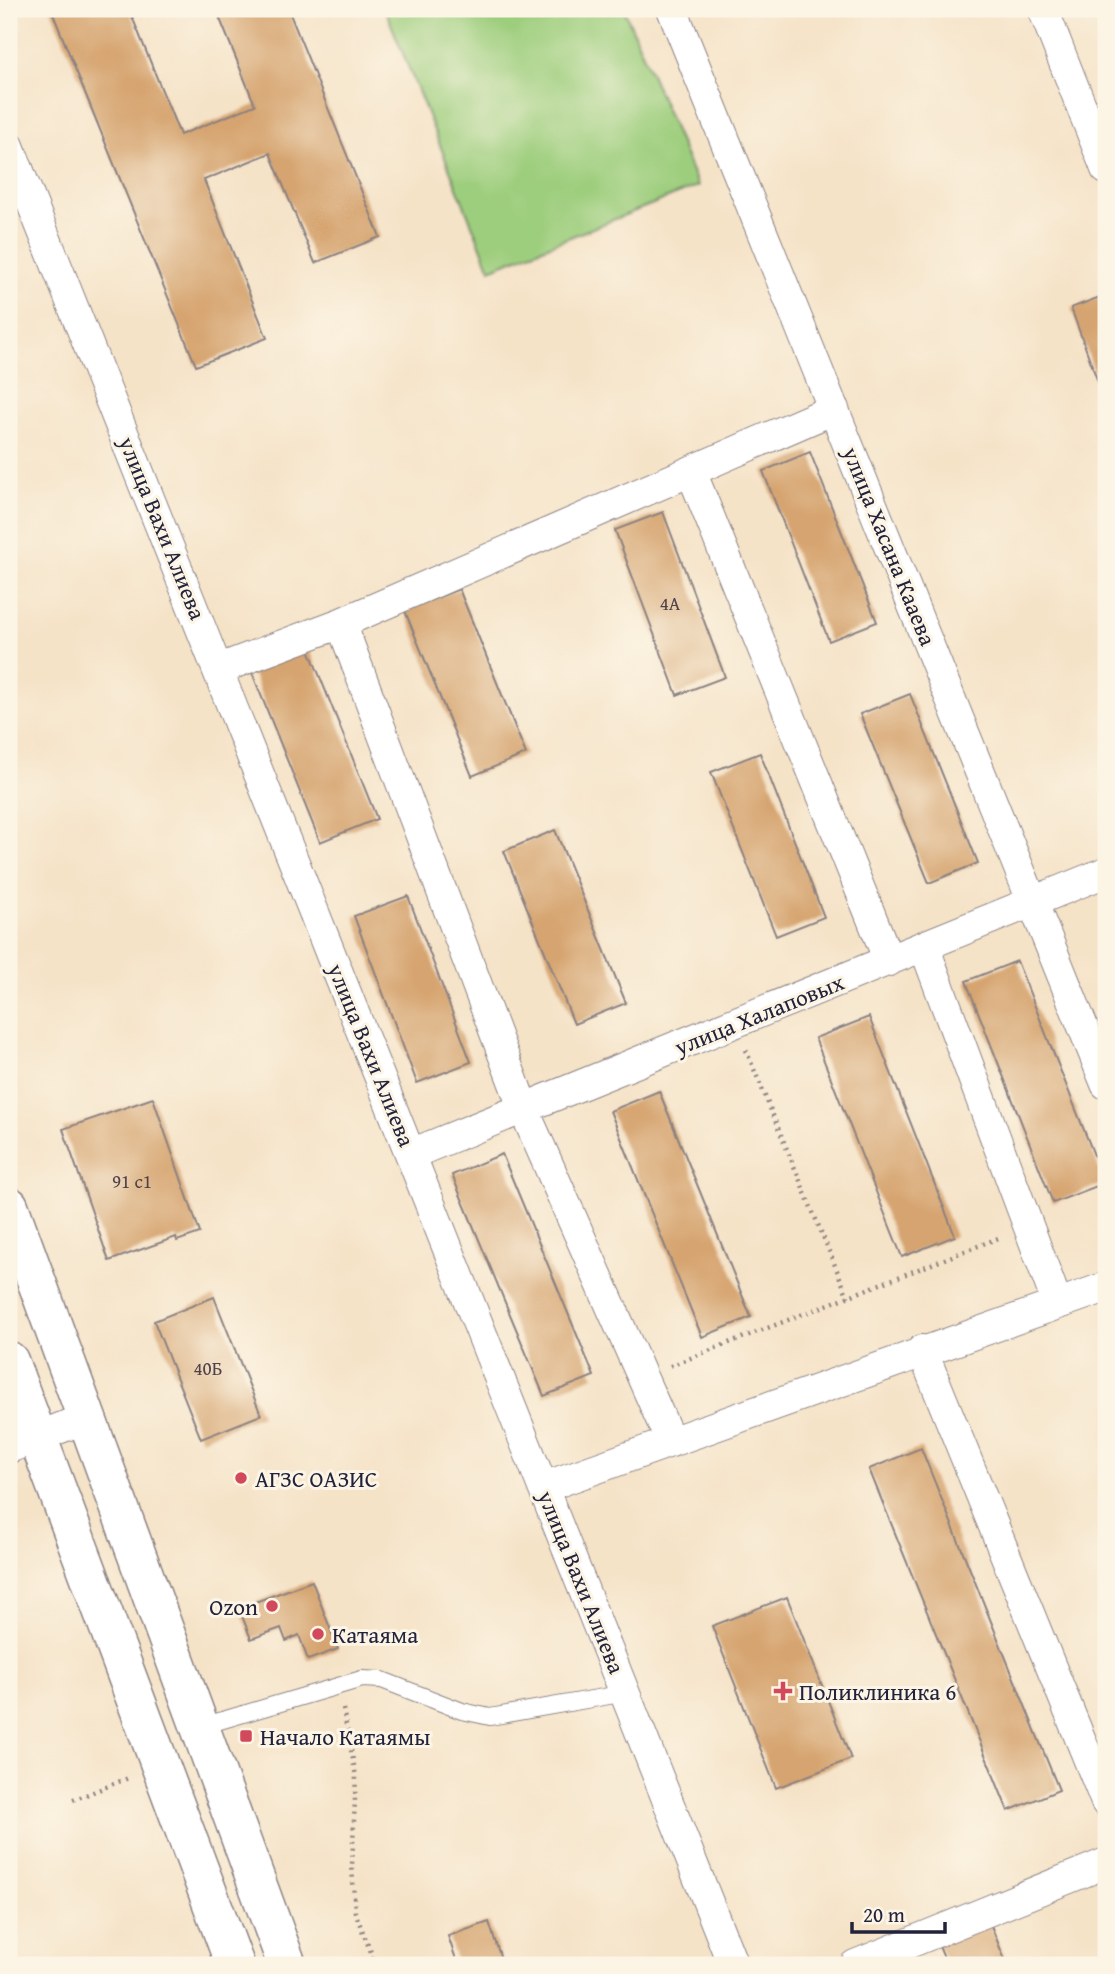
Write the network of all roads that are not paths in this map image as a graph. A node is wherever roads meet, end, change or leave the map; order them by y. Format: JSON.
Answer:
{"nodes":[{"id":1,"x":672,"y":9,"type":"edge"},
{"id":2,"x":1043,"y":9,"type":"edge"},
{"id":3,"x":9,"y":146,"type":"edge"},
{"id":4,"x":1106,"y":169,"type":"edge"},
{"id":5,"x":834,"y":409,"type":"junction"},
{"id":6,"x":691,"y":471,"type":"junction"},
{"id":7,"x":341,"y":623,"type":"junction"},
{"id":8,"x":219,"y":669,"type":"junction"},
{"id":9,"x":1106,"y":872,"type":"edge"},
{"id":10,"x":1034,"y":901,"type":"junction"},
{"id":11,"x":924,"y":946,"type":"junction"},
{"id":12,"x":889,"y":961,"type":"junction"},
{"id":13,"x":1106,"y":1084,"type":"edge"},
{"id":14,"x":524,"y":1110,"type":"junction"},
{"id":15,"x":411,"y":1154,"type":"junction"},
{"id":16,"x":9,"y":1206,"type":"edge"},
{"id":17,"x":1106,"y":1287,"type":"edge"},
{"id":18,"x":1057,"y":1303,"type":"junction"},
{"id":19,"x":922,"y":1350,"type":"junction"},
{"id":20,"x":9,"y":1362,"type":"edge"},
{"id":21,"x":86,"y":1418,"type":"junction"},
{"id":22,"x":671,"y":1442,"type":"junction"},
{"id":23,"x":23,"y":1443,"type":"edge"},
{"id":24,"x":544,"y":1487,"type":"junction"},
{"id":25,"x":626,"y":1693,"type":"junction"},
{"id":26,"x":198,"y":1727,"type":"junction"},
{"id":27,"x":1106,"y":1802,"type":"edge"},
{"id":28,"x":1106,"y":1863,"type":"edge"},
{"id":29,"x":234,"y":1965,"type":"edge"},
{"id":30,"x":287,"y":1965,"type":"edge"},
{"id":31,"x":733,"y":1965,"type":"edge"},
{"id":32,"x":855,"y":1965,"type":"edge"}],
"edges":[{"from":1,"to":5,"type":"street","name":"улица Хасана Кааева"},
{"from":2,"to":4,"type":"street"},
{"from":3,"to":8,"type":"street","name":"улица Вахи Алиева"},
{"from":5,"to":6,"type":"street"},
{"from":5,"to":10,"type":"street","name":"улица Хасана Кааева"},
{"from":6,"to":7,"type":"street"},
{"from":6,"to":12,"type":"street"},
{"from":7,"to":8,"type":"street"},
{"from":7,"to":14,"type":"street"},
{"from":8,"to":15,"type":"street","name":"улица Вахи Алиева"},
{"from":9,"to":10,"type":"street","name":"улица Халаповых"},
{"from":10,"to":11,"type":"street","name":"улица Халаповых"},
{"from":10,"to":13,"type":"street","name":"улица Хасана Кааева"},
{"from":11,"to":12,"type":"street","name":"улица Халаповых"},
{"from":11,"to":18,"type":"street"},
{"from":12,"to":14,"type":"street","name":"улица Халаповых"},
{"from":14,"to":15,"type":"street","name":"улица Халаповых"},
{"from":14,"to":22,"type":"street"},
{"from":15,"to":24,"type":"street","name":"улица Вахи Алиева"},
{"from":16,"to":21,"type":"main road"},
{"from":17,"to":18,"type":"street"},
{"from":18,"to":19,"type":"street"},
{"from":19,"to":22,"type":"street"},
{"from":19,"to":27,"type":"street"},
{"from":20,"to":23,"type":"main road"},
{"from":21,"to":23,"type":"street"},
{"from":21,"to":26,"type":"main road"},
{"from":22,"to":24,"type":"street"},
{"from":23,"to":29,"type":"main road"},
{"from":24,"to":25,"type":"street","name":"улица Вахи Алиева"},
{"from":25,"to":26,"type":"lane"},
{"from":25,"to":31,"type":"street","name":"улица Вахи Алиева"},
{"from":26,"to":30,"type":"main road"},
{"from":28,"to":32,"type":"street"}]}
